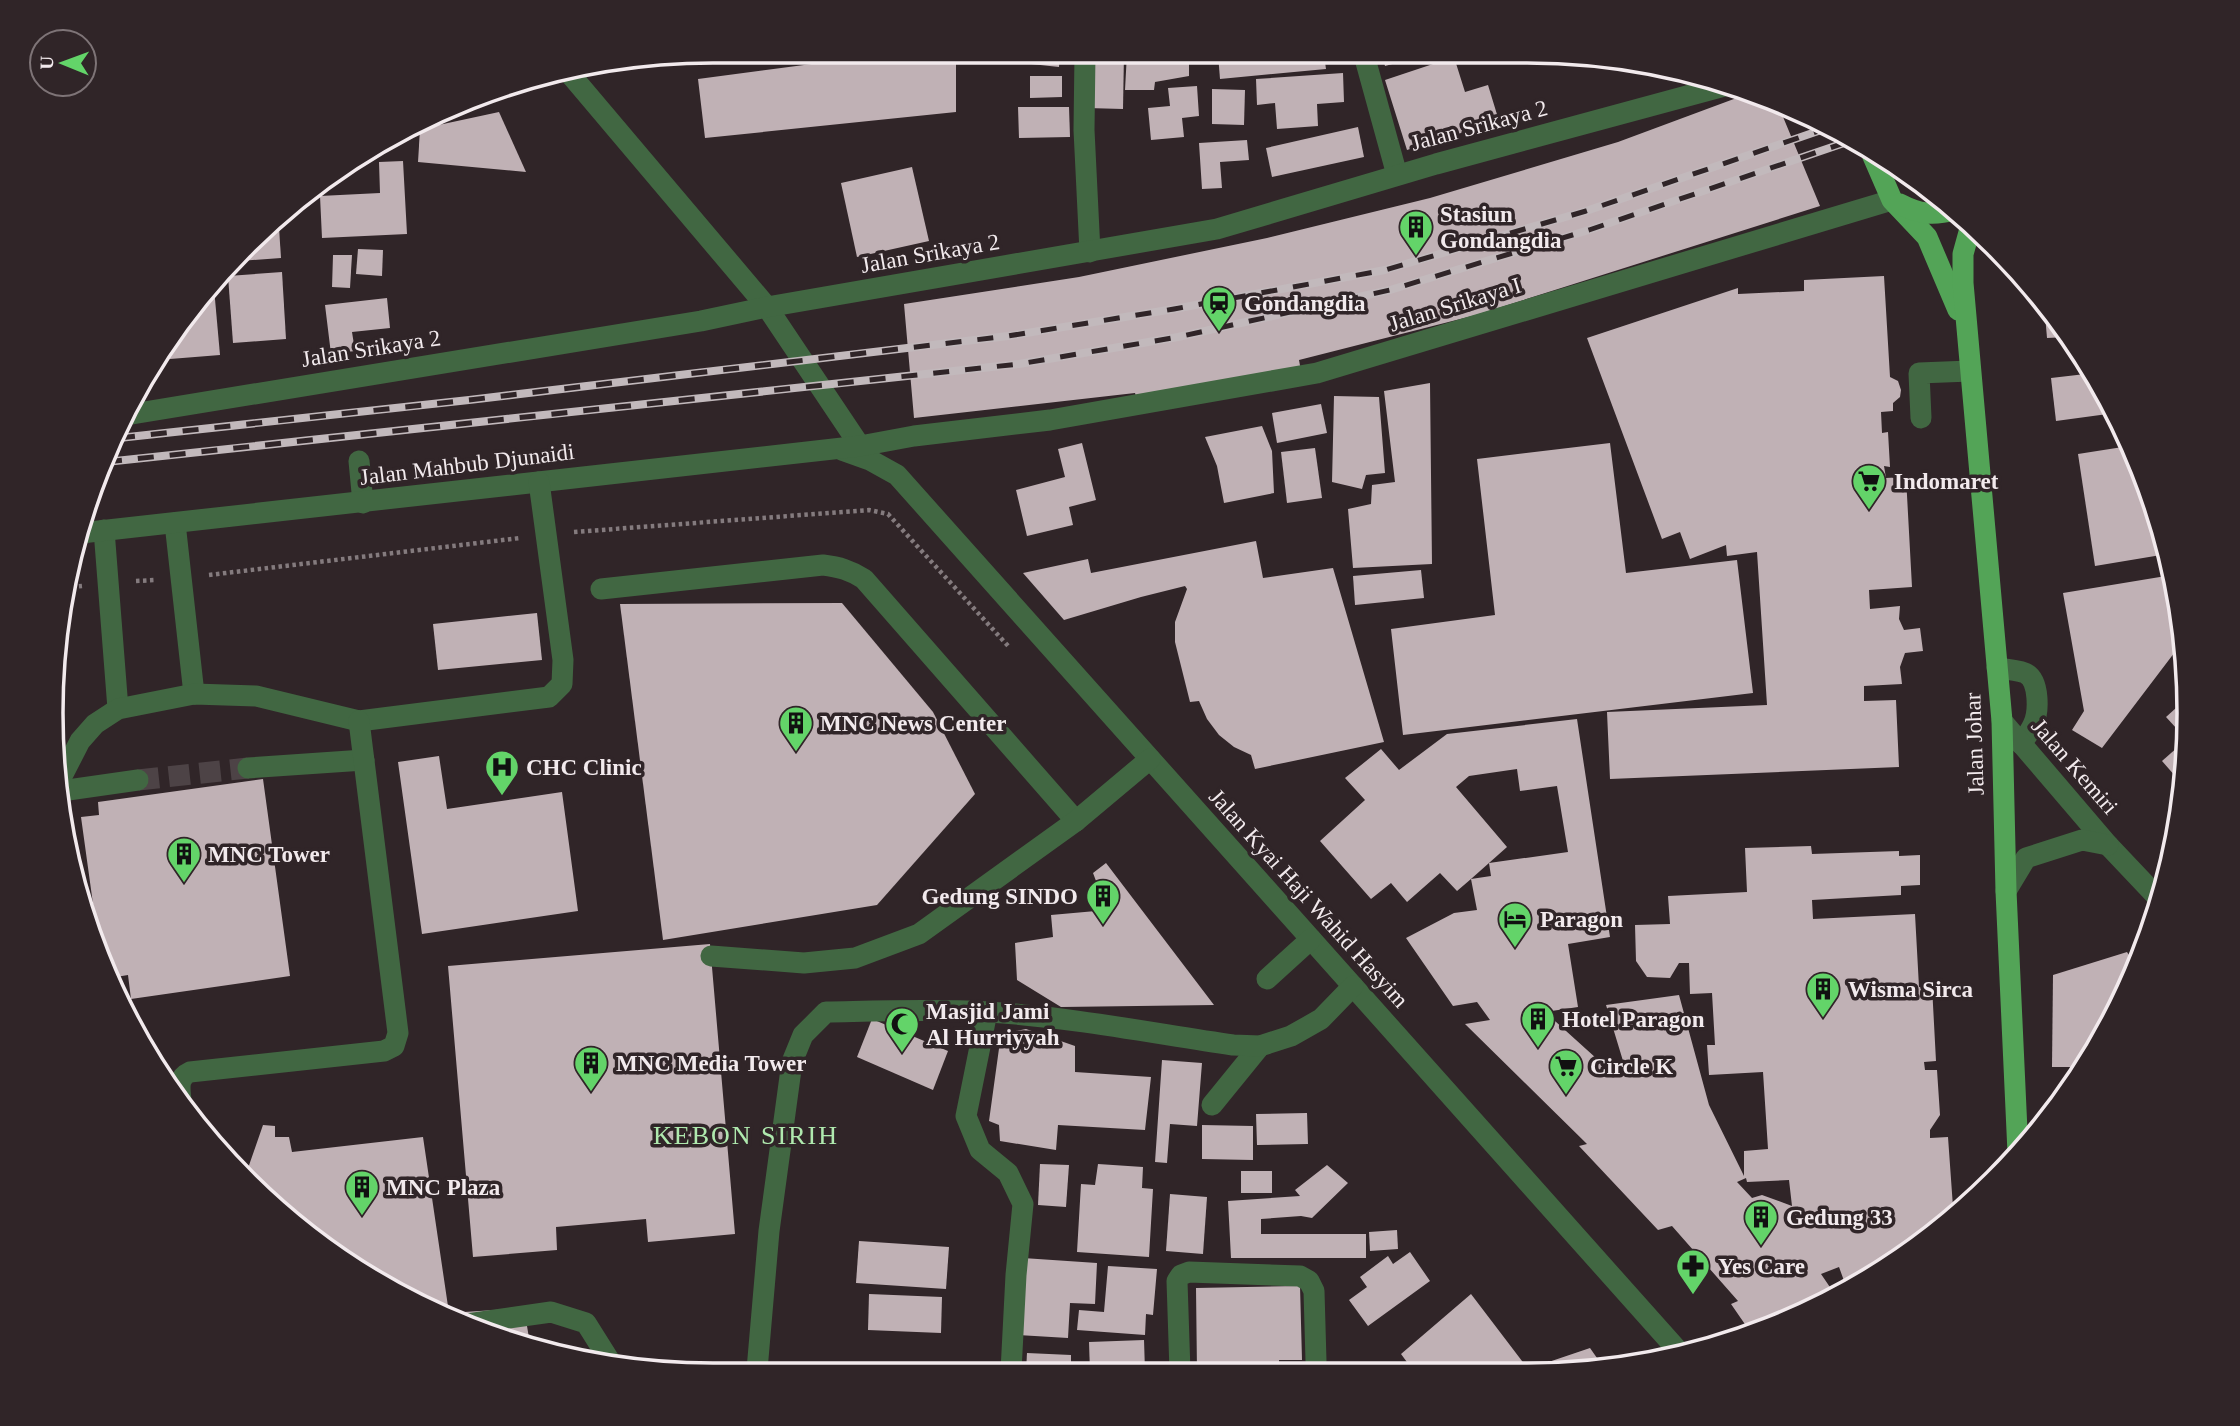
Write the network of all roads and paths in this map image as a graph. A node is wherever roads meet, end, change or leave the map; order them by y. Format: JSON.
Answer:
{"nodes":[{"id":1,"x":1085,"y":63,"type":"edge"},
{"id":2,"x":1366,"y":63,"type":"edge"},
{"id":3,"x":573,"y":78,"type":"edge"},
{"id":4,"x":1711,"y":90,"type":"edge"},
{"id":5,"x":1877,"y":166,"type":"edge"},
{"id":6,"x":1397,"y":175,"type":"junction"},
{"id":7,"x":1892,"y":200,"type":"junction"},
{"id":8,"x":1943,"y":213,"type":"edge"},
{"id":9,"x":1968,"y":235,"type":"edge"},
{"id":10,"x":1090,"y":252,"type":"junction"},
{"id":11,"x":767,"y":307,"type":"junction"},
{"id":12,"x":1967,"y":335,"type":"junction"},
{"id":13,"x":1970,"y":371,"type":"junction"},
{"id":14,"x":137,"y":413,"type":"edge"},
{"id":15,"x":1921,"y":418,"type":"dead end"},
{"id":16,"x":914,"y":436,"type":"junction"},
{"id":17,"x":860,"y":446,"type":"junction"},
{"id":18,"x":837,"y":449,"type":"junction"},
{"id":19,"x":359,"y":461,"type":"dead end"},
{"id":20,"x":897,"y":475,"type":"junction"},
{"id":21,"x":539,"y":482,"type":"junction"},
{"id":22,"x":363,"y":503,"type":"junction"},
{"id":23,"x":175,"y":523,"type":"junction"},
{"id":24,"x":104,"y":530,"type":"junction"},
{"id":25,"x":89,"y":532,"type":"edge"},
{"id":26,"x":546,"y":535,"type":"junction"},
{"id":27,"x":182,"y":578,"type":"junction"},
{"id":28,"x":108,"y":583,"type":"junction"},
{"id":29,"x":75,"y":587,"type":"edge"},
{"id":30,"x":601,"y":589,"type":"dead end"},
{"id":31,"x":1017,"y":655,"type":"dead end"},
{"id":32,"x":1997,"y":668,"type":"junction"},
{"id":33,"x":194,"y":694,"type":"junction"},
{"id":34,"x":118,"y":709,"type":"junction"},
{"id":35,"x":359,"y":721,"type":"junction"},
{"id":36,"x":2002,"y":721,"type":"junction"},
{"id":37,"x":2021,"y":744,"type":"junction"},
{"id":38,"x":1150,"y":759,"type":"junction"},
{"id":39,"x":364,"y":760,"type":"junction"},
{"id":40,"x":248,"y":768,"type":"tunnel mouth"},
{"id":41,"x":65,"y":769,"type":"edge"},
{"id":42,"x":138,"y":780,"type":"tunnel mouth"},
{"id":43,"x":68,"y":790,"type":"edge"},
{"id":44,"x":1076,"y":821,"type":"junction"},
{"id":45,"x":2108,"y":845,"type":"junction"},
{"id":46,"x":2006,"y":891,"type":"junction"},
{"id":47,"x":2152,"y":891,"type":"edge"},
{"id":48,"x":1311,"y":939,"type":"junction"},
{"id":49,"x":711,"y":956,"type":"dead end"},
{"id":50,"x":1267,"y":979,"type":"dead end"},
{"id":51,"x":1353,"y":986,"type":"junction"},
{"id":52,"x":987,"y":1012,"type":"junction"},
{"id":53,"x":1260,"y":1045,"type":"junction"},
{"id":54,"x":179,"y":1083,"type":"edge"},
{"id":55,"x":1212,"y":1105,"type":"dead end"},
{"id":56,"x":2017,"y":1140,"type":"edge"},
{"id":57,"x":484,"y":1321,"type":"edge"},
{"id":58,"x":1674,"y":1346,"type":"edge"},
{"id":59,"x":605,"y":1354,"type":"edge"},
{"id":60,"x":1316,"y":1362,"type":"dead end"},
{"id":61,"x":758,"y":1363,"type":"edge"},
{"id":62,"x":1011,"y":1363,"type":"edge"},
{"id":63,"x":1180,"y":1363,"type":"edge"}],
"edges":[{"from":1,"to":10,"type":"street"},
{"from":2,"to":6,"type":"street"},
{"from":3,"to":11,"type":"street"},
{"from":4,"to":6,"type":"street","name":"Jalan Srikaya 2"},
{"from":5,"to":7,"type":"main road","name":"Jalan Johar"},
{"from":6,"to":10,"type":"street","name":"Jalan Srikaya 2"},
{"from":7,"to":8,"type":"main road"},
{"from":7,"to":12,"type":"main road","name":"Jalan Johar"},
{"from":7,"to":16,"type":"street","name":"Jalan Srikaya I"},
{"from":9,"to":12,"type":"main road","name":"Jalan Johar"},
{"from":10,"to":11,"type":"street","name":"Jalan Srikaya 2"},
{"from":11,"to":14,"type":"street","name":"Jalan Srikaya 2"},
{"from":11,"to":17,"type":"street"},
{"from":12,"to":13,"type":"main road","name":"Jalan Johar"},
{"from":13,"to":15,"type":"street"},
{"from":13,"to":32,"type":"main road","name":"Jalan Johar"},
{"from":16,"to":17,"type":"street","name":"Jalan Srikaya I"},
{"from":16,"to":20,"type":"street"},
{"from":17,"to":18,"type":"street","name":"Jalan Mahbub Djunaidi"},
{"from":18,"to":20,"type":"street"},
{"from":18,"to":21,"type":"street","name":"Jalan Mahbub Djunaidi"},
{"from":19,"to":22,"type":"street"},
{"from":20,"to":38,"type":"street","name":"Jalan Kyai Haji Wahid Hasyim"},
{"from":21,"to":22,"type":"street","name":"Jalan Mahbub Djunaidi"},
{"from":21,"to":26,"type":"street"},
{"from":22,"to":23,"type":"street","name":"Jalan Mahbub Djunaidi"},
{"from":23,"to":24,"type":"street","name":"Jalan Mahbub Djunaidi"},
{"from":23,"to":27,"type":"street"},
{"from":24,"to":25,"type":"street","name":"Jalan Mahbub Djunaidi"},
{"from":24,"to":28,"type":"street"},
{"from":26,"to":27,"type":"path"},
{"from":26,"to":31,"type":"path"},
{"from":26,"to":35,"type":"street"},
{"from":27,"to":28,"type":"path"},
{"from":27,"to":33,"type":"street"},
{"from":28,"to":29,"type":"path"},
{"from":28,"to":34,"type":"street"},
{"from":30,"to":44,"type":"street"},
{"from":32,"to":36,"type":"main road","name":"Jalan Johar"},
{"from":32,"to":37,"type":"street"},
{"from":33,"to":34,"type":"street"},
{"from":33,"to":35,"type":"street"},
{"from":34,"to":41,"type":"street"},
{"from":35,"to":39,"type":"street"},
{"from":36,"to":37,"type":"street","name":"Jalan Kemiri"},
{"from":36,"to":46,"type":"main road","name":"Jalan Johar"},
{"from":37,"to":45,"type":"street","name":"Jalan Kemiri"},
{"from":38,"to":44,"type":"street"},
{"from":38,"to":48,"type":"street","name":"Jalan Kyai Haji Wahid Hasyim"},
{"from":39,"to":40,"type":"street"},
{"from":39,"to":54,"type":"street"},
{"from":42,"to":43,"type":"street"},
{"from":44,"to":49,"type":"street"},
{"from":45,"to":46,"type":"street","name":"Jalan Kemiri"},
{"from":45,"to":47,"type":"street","name":"Jalan Kemiri"},
{"from":46,"to":56,"type":"main road","name":"Jalan Johar"},
{"from":48,"to":50,"type":"street"},
{"from":48,"to":51,"type":"street","name":"Jalan Kyai Haji Wahid Hasyim"},
{"from":51,"to":53,"type":"street"},
{"from":51,"to":58,"type":"street","name":"Jalan Kyai Haji Wahid Hasyim"},
{"from":52,"to":53,"type":"street"},
{"from":52,"to":61,"type":"street"},
{"from":52,"to":62,"type":"street"},
{"from":53,"to":55,"type":"street"},
{"from":57,"to":59,"type":"street"},
{"from":60,"to":63,"type":"street"}]}
